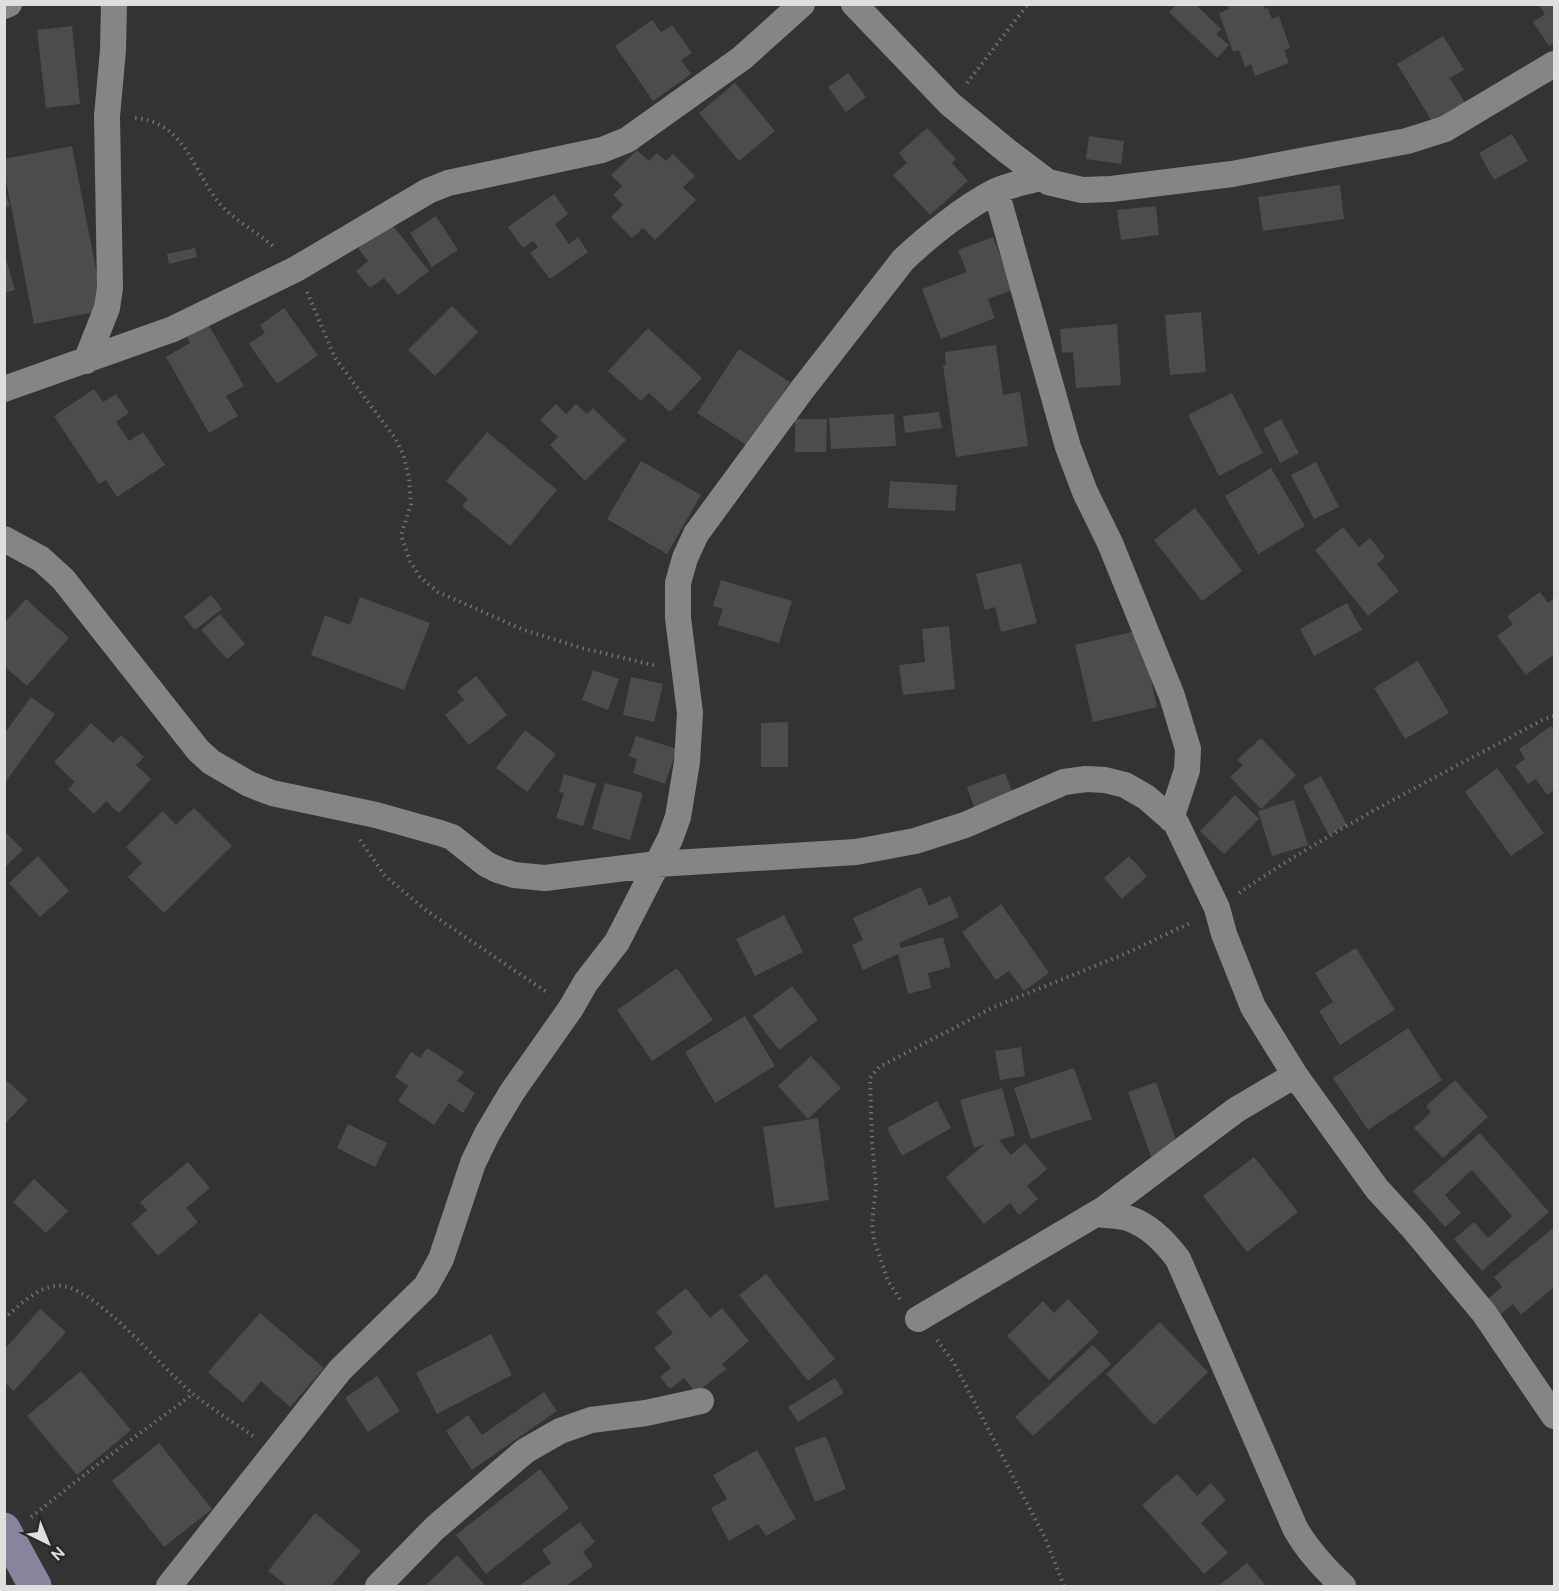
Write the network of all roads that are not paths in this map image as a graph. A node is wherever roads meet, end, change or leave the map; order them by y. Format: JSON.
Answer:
{"nodes":[{"id":1,"x":9,"y":4,"type":"edge"},
{"id":2,"x":114,"y":4,"type":"edge"},
{"id":3,"x":802,"y":4,"type":"edge"},
{"id":4,"x":854,"y":4,"type":"edge"},
{"id":5,"x":4,"y":6,"type":"edge"},
{"id":6,"x":1554,"y":64,"type":"edge"},
{"id":7,"x":1040,"y":178,"type":"junction"},
{"id":8,"x":996,"y":191,"type":"junction"},
{"id":9,"x":86,"y":361,"type":"junction"},
{"id":10,"x":4,"y":388,"type":"edge"},
{"id":11,"x":4,"y":539,"type":"edge"},
{"id":12,"x":1171,"y":819,"type":"junction"},
{"id":13,"x":657,"y":864,"type":"junction"},
{"id":14,"x":1295,"y":1075,"type":"junction"},
{"id":15,"x":1096,"y":1214,"type":"junction"},
{"id":16,"x":918,"y":1320,"type":"road end"},
{"id":17,"x":701,"y":1401,"type":"dead end"},
{"id":18,"x":1554,"y":1416,"type":"edge"},
{"id":19,"x":6,"y":1533,"type":"edge"},
{"id":20,"x":35,"y":1587,"type":"edge"},
{"id":21,"x":169,"y":1587,"type":"edge"},
{"id":22,"x":378,"y":1587,"type":"edge"},
{"id":23,"x":1343,"y":1587,"type":"edge"}],
"edges":[{"from":1,"to":5,"type":"street"},
{"from":2,"to":9,"type":"street"},
{"from":3,"to":9,"type":"street"},
{"from":4,"to":7,"type":"street"},
{"from":6,"to":7,"type":"street"},
{"from":7,"to":8,"type":"street"},
{"from":8,"to":12,"type":"street"},
{"from":8,"to":13,"type":"street"},
{"from":9,"to":10,"type":"street"},
{"from":11,"to":13,"type":"street"},
{"from":12,"to":13,"type":"street"},
{"from":12,"to":14,"type":"street"},
{"from":13,"to":21,"type":"street"},
{"from":14,"to":15,"type":"street"},
{"from":14,"to":18,"type":"street"},
{"from":15,"to":16,"type":"street"},
{"from":15,"to":23,"type":"street"},
{"from":17,"to":22,"type":"street"},
{"from":19,"to":20,"type":"street"}]}
